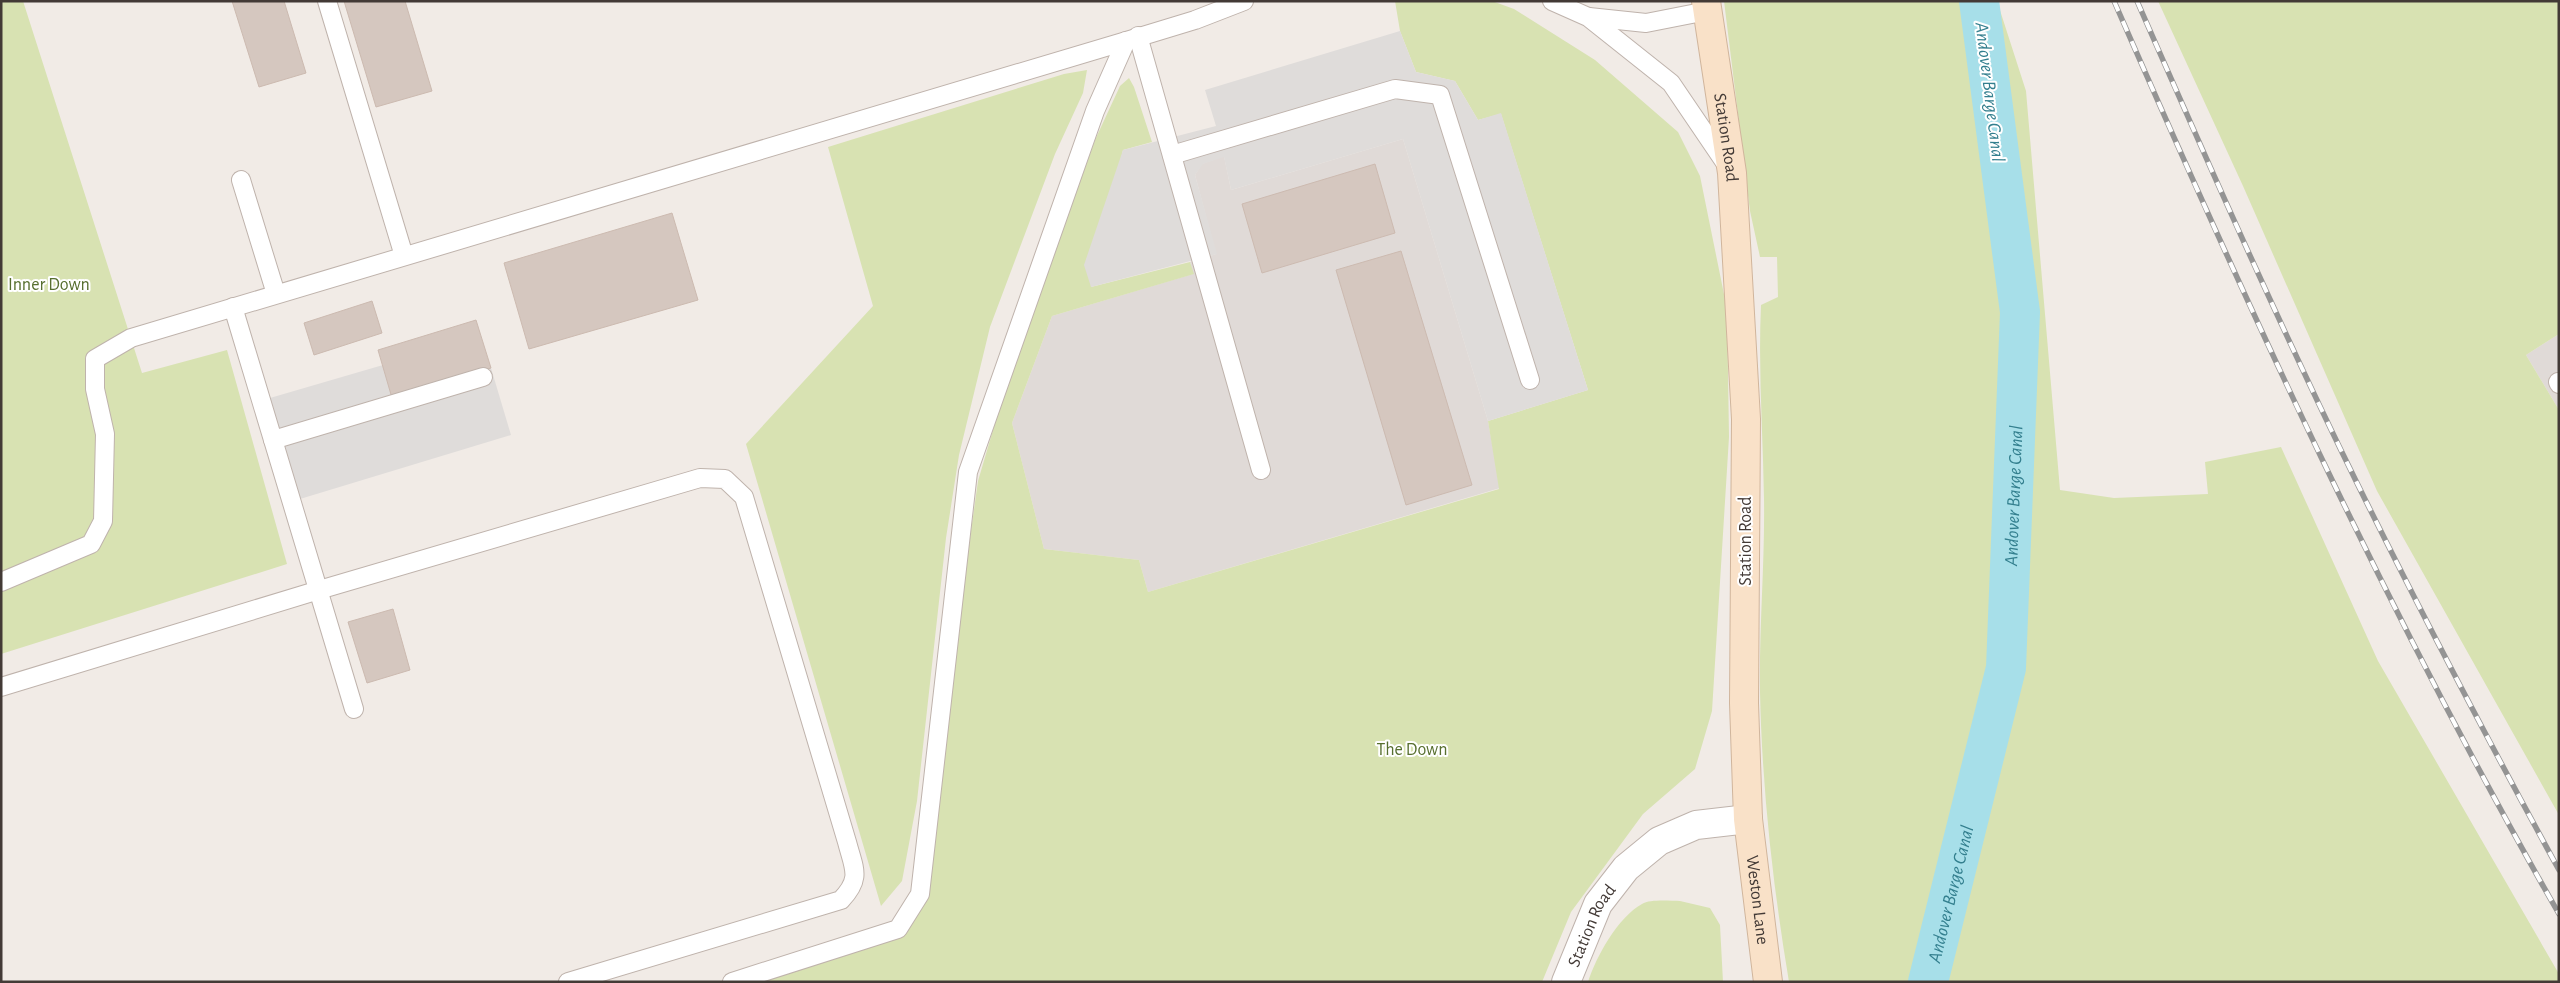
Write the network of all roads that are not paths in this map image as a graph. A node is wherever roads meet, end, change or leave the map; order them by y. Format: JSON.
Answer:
{"nodes":[{"id":1,"x":327,"y":1,"type":"edge"},
{"id":2,"x":1198,"y":1,"type":"edge"},
{"id":3,"x":1244,"y":1,"type":"edge"},
{"id":4,"x":1552,"y":1,"type":"edge"},
{"id":5,"x":1706,"y":6,"type":"edge"},
{"id":6,"x":1588,"y":17,"type":"junction"},
{"id":7,"x":1195,"y":20,"type":"junction"},
{"id":8,"x":1132,"y":38,"type":"junction"},
{"id":9,"x":1172,"y":155,"type":"junction"},
{"id":10,"x":1732,"y":173,"type":"junction"},
{"id":11,"x":241,"y":180,"type":"dead end"},
{"id":12,"x":404,"y":256,"type":"junction"},
{"id":13,"x":276,"y":294,"type":"junction"},
{"id":14,"x":233,"y":307,"type":"junction"},
{"id":15,"x":484,"y":377,"type":"dead end"},
{"id":16,"x":1530,"y":380,"type":"dead end"},
{"id":17,"x":273,"y":440,"type":"junction"},
{"id":18,"x":1260,"y":470,"type":"dead end"},
{"id":19,"x":1,"y":582,"type":"edge"},
{"id":20,"x":319,"y":590,"type":"junction"},
{"id":21,"x":1,"y":687,"type":"edge"},
{"id":22,"x":354,"y":709,"type":"dead end"},
{"id":23,"x":1748,"y":819,"type":"junction"},
{"id":24,"x":568,"y":982,"type":"edge"},
{"id":25,"x":732,"y":982,"type":"edge"},
{"id":26,"x":1566,"y":982,"type":"edge"},
{"id":27,"x":1768,"y":982,"type":"edge"}],
"edges":[{"from":1,"to":12,"type":"lane"},
{"from":2,"to":7,"type":"lane"},
{"from":3,"to":7,"type":"lane"},
{"from":4,"to":6,"type":"lane"},
{"from":5,"to":6,"type":"lane"},
{"from":5,"to":10,"type":"street","name":"Station Road"},
{"from":6,"to":10,"type":"lane"},
{"from":7,"to":8,"type":"lane"},
{"from":8,"to":9,"type":"lane"},
{"from":8,"to":12,"type":"lane"},
{"from":8,"to":25,"type":"lane"},
{"from":9,"to":16,"type":"lane"},
{"from":9,"to":18,"type":"lane"},
{"from":10,"to":23,"type":"street","name":"Station Road"},
{"from":11,"to":13,"type":"lane"},
{"from":12,"to":13,"type":"lane"},
{"from":13,"to":14,"type":"lane"},
{"from":14,"to":17,"type":"lane"},
{"from":14,"to":19,"type":"lane"},
{"from":15,"to":17,"type":"lane"},
{"from":17,"to":20,"type":"lane"},
{"from":20,"to":21,"type":"lane"},
{"from":20,"to":22,"type":"lane"},
{"from":20,"to":24,"type":"lane"},
{"from":23,"to":26,"type":"street","name":"Station Road"},
{"from":23,"to":27,"type":"street","name":"Weston Lane"}]}
